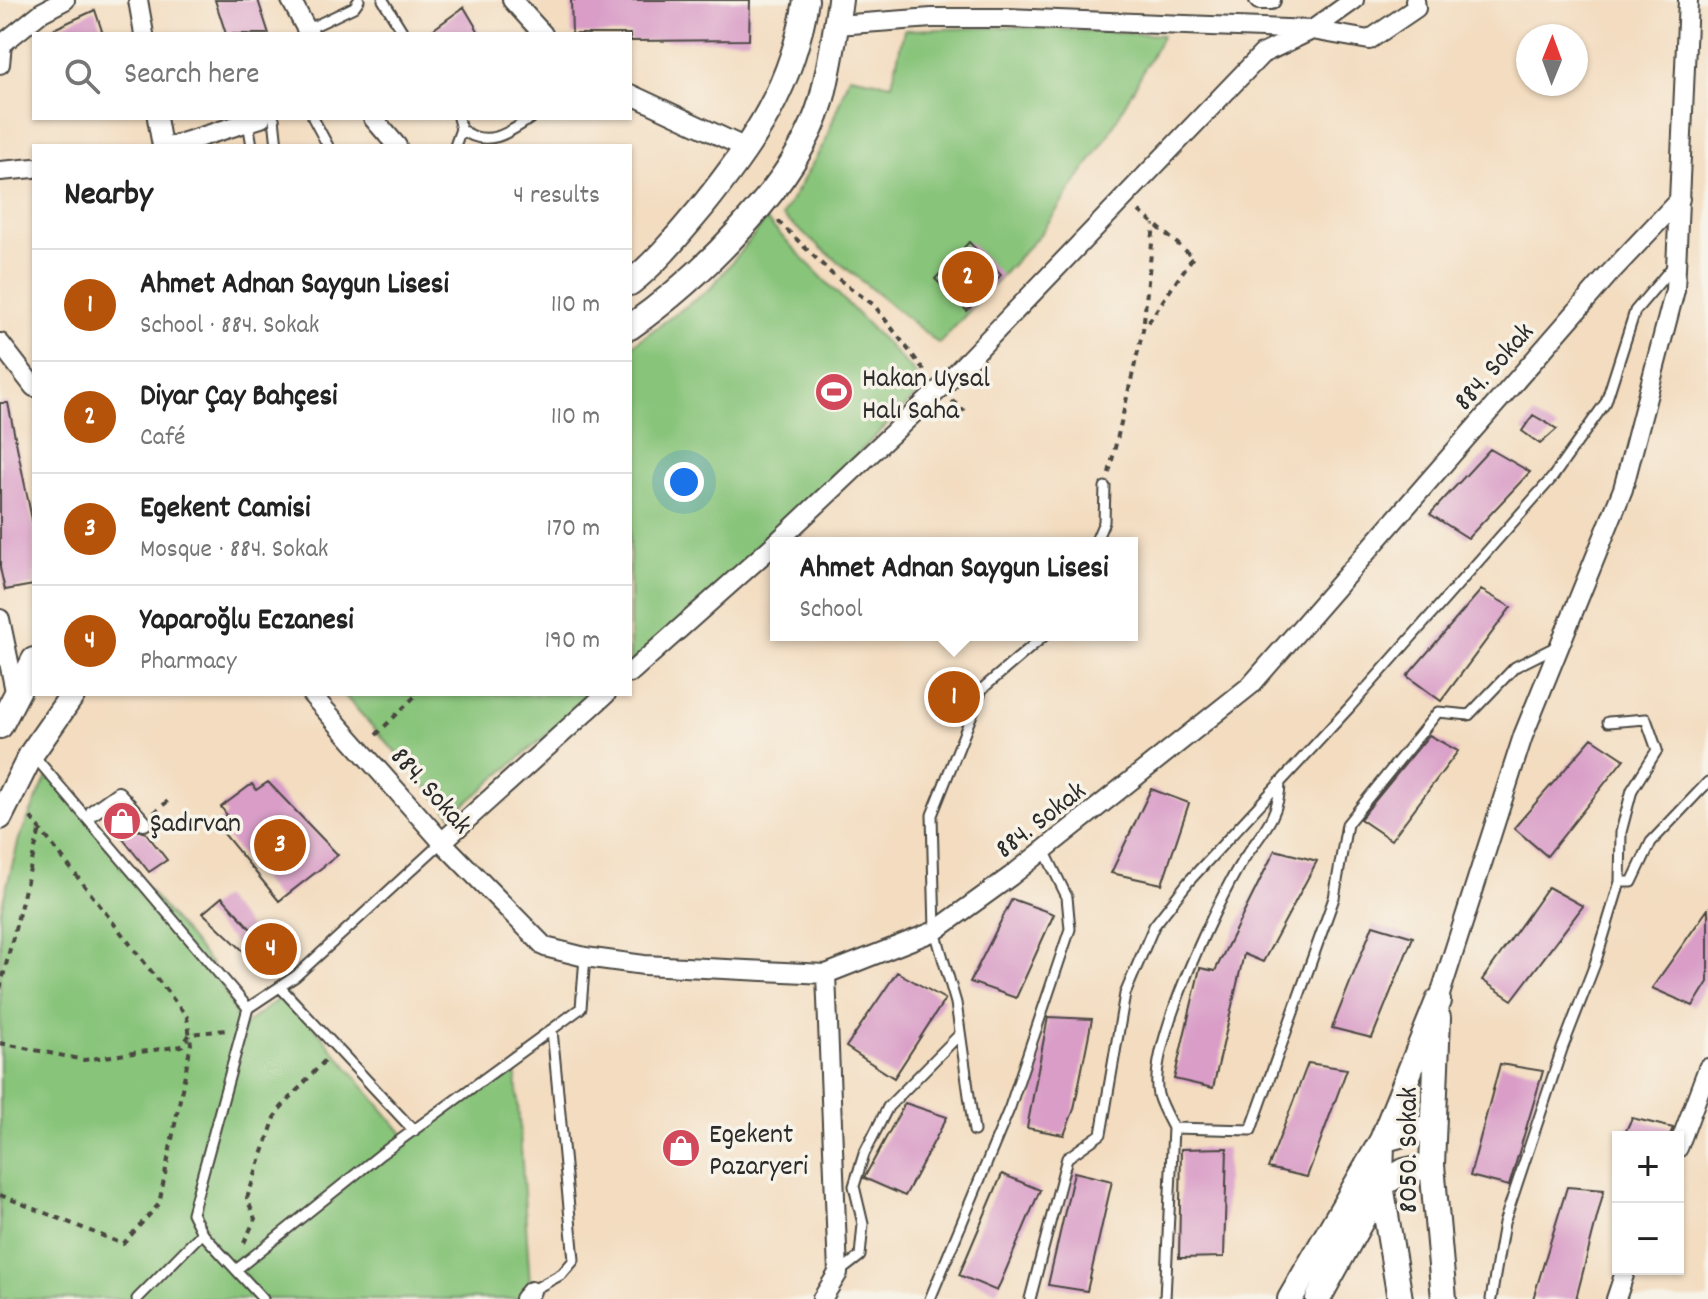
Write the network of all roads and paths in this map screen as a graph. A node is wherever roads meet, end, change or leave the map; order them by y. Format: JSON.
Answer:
{"nodes":[{"id":1,"x":65,"y":0,"type":"edge"},
{"id":2,"x":138,"y":0,"type":"edge"},
{"id":3,"x":291,"y":0,"type":"edge"},
{"id":4,"x":359,"y":0,"type":"edge"},
{"id":5,"x":383,"y":0,"type":"edge"},
{"id":6,"x":512,"y":0,"type":"edge"},
{"id":7,"x":806,"y":0,"type":"edge"},
{"id":8,"x":840,"y":0,"type":"edge"},
{"id":9,"x":1259,"y":0,"type":"edge"},
{"id":10,"x":1271,"y":0,"type":"edge"},
{"id":11,"x":1354,"y":0,"type":"edge"},
{"id":12,"x":1415,"y":0,"type":"edge"},
{"id":13,"x":1688,"y":0,"type":"edge"},
{"id":14,"x":40,"y":6,"type":"edge"},
{"id":15,"x":837,"y":25,"type":"junction"},
{"id":16,"x":1312,"y":30,"type":"junction"},
{"id":17,"x":144,"y":32,"type":"edge"},
{"id":18,"x":307,"y":32,"type":"edge"},
{"id":19,"x":403,"y":32,"type":"edge"},
{"id":20,"x":541,"y":32,"type":"edge"},
{"id":21,"x":0,"y":64,"type":"edge"},
{"id":22,"x":632,"y":95,"type":"edge"},
{"id":23,"x":157,"y":120,"type":"edge"},
{"id":24,"x":254,"y":120,"type":"edge"},
{"id":25,"x":274,"y":120,"type":"edge"},
{"id":26,"x":314,"y":120,"type":"edge"},
{"id":27,"x":375,"y":120,"type":"edge"},
{"id":28,"x":459,"y":120,"type":"edge"},
{"id":29,"x":527,"y":120,"type":"edge"},
{"id":30,"x":461,"y":129,"type":"junction"},
{"id":31,"x":162,"y":144,"type":"edge"},
{"id":32,"x":178,"y":144,"type":"edge"},
{"id":33,"x":252,"y":144,"type":"edge"},
{"id":34,"x":277,"y":144,"type":"edge"},
{"id":35,"x":327,"y":144,"type":"edge"},
{"id":36,"x":395,"y":144,"type":"edge"},
{"id":37,"x":456,"y":144,"type":"edge"},
{"id":38,"x":748,"y":149,"type":"junction"},
{"id":39,"x":32,"y":168,"type":"edge"},
{"id":40,"x":0,"y":171,"type":"edge"},
{"id":41,"x":1680,"y":199,"type":"junction"},
{"id":42,"x":1137,"y":210,"type":"dead end"},
{"id":43,"x":771,"y":213,"type":"dead end"},
{"id":44,"x":1154,"y":224,"type":"junction"},
{"id":45,"x":1676,"y":263,"type":"junction"},
{"id":46,"x":634,"y":274,"type":"edge"},
{"id":47,"x":666,"y":301,"type":"junction"},
{"id":48,"x":632,"y":326,"type":"edge"},
{"id":49,"x":1143,"y":330,"type":"junction"},
{"id":50,"x":0,"y":343,"type":"edge"},
{"id":51,"x":931,"y":380,"type":"dead end"},
{"id":52,"x":32,"y":384,"type":"edge"},
{"id":53,"x":948,"y":397,"type":"dead end"},
{"id":54,"x":965,"y":411,"type":"dead end"},
{"id":55,"x":1105,"y":487,"type":"joint"},
{"id":56,"x":782,"y":537,"type":"edge"},
{"id":57,"x":1098,"y":537,"type":"edge"},
{"id":58,"x":770,"y":548,"type":"edge"},
{"id":59,"x":0,"y":619,"type":"edge"},
{"id":60,"x":1038,"y":641,"type":"edge"},
{"id":61,"x":1560,"y":644,"type":"junction"},
{"id":62,"x":32,"y":663,"type":"edge"},
{"id":63,"x":632,"y":671,"type":"edge"},
{"id":64,"x":15,"y":691,"type":"junction"},
{"id":65,"x":72,"y":696,"type":"edge"},
{"id":66,"x":313,"y":696,"type":"edge"},
{"id":67,"x":415,"y":696,"type":"edge"},
{"id":68,"x":604,"y":696,"type":"edge"},
{"id":69,"x":1608,"y":722,"type":"dead end"},
{"id":70,"x":0,"y":726,"type":"edge"},
{"id":71,"x":376,"y":735,"type":"dead end"},
{"id":72,"x":32,"y":753,"type":"junction"},
{"id":73,"x":1280,"y":782,"type":"junction"},
{"id":74,"x":1708,"y":782,"type":"edge"},
{"id":75,"x":93,"y":812,"type":"dead end"},
{"id":76,"x":29,"y":815,"type":"dead end"},
{"id":77,"x":0,"y":817,"type":"edge"},
{"id":78,"x":144,"y":823,"type":"dead end"},
{"id":79,"x":40,"y":829,"type":"junction"},
{"id":80,"x":442,"y":842,"type":"junction"},
{"id":81,"x":1044,"y":850,"type":"junction"},
{"id":82,"x":1620,"y":882,"type":"junction"},
{"id":83,"x":935,"y":931,"type":"junction"},
{"id":84,"x":585,"y":957,"type":"junction"},
{"id":85,"x":826,"y":974,"type":"junction"},
{"id":86,"x":280,"y":987,"type":"junction"},
{"id":87,"x":0,"y":989,"type":"edge"},
{"id":88,"x":1438,"y":1001,"type":"junction"},
{"id":89,"x":248,"y":1008,"type":"junction"},
{"id":90,"x":226,"y":1030,"type":"dead end"},
{"id":91,"x":552,"y":1030,"type":"junction"},
{"id":92,"x":190,"y":1034,"type":"junction"},
{"id":93,"x":960,"y":1034,"type":"junction"},
{"id":94,"x":0,"y":1043,"type":"edge"},
{"id":95,"x":329,"y":1055,"type":"dead end"},
{"id":96,"x":1708,"y":1068,"type":"edge"},
{"id":97,"x":1433,"y":1126,"type":"junction"},
{"id":98,"x":1173,"y":1128,"type":"junction"},
{"id":99,"x":414,"y":1131,"type":"junction"},
{"id":100,"x":974,"y":1131,"type":"dead end"},
{"id":101,"x":1684,"y":1132,"type":"edge"},
{"id":102,"x":1382,"y":1140,"type":"junction"},
{"id":103,"x":1432,"y":1165,"type":"junction"},
{"id":104,"x":1381,"y":1185,"type":"junction"},
{"id":105,"x":0,"y":1195,"type":"edge"},
{"id":106,"x":202,"y":1233,"type":"junction"},
{"id":107,"x":242,"y":1246,"type":"dead end"},
{"id":108,"x":236,"y":1270,"type":"junction"},
{"id":109,"x":838,"y":1273,"type":"junction"},
{"id":110,"x":1624,"y":1275,"type":"edge"},
{"id":111,"x":527,"y":1295,"type":"edge"},
{"id":112,"x":137,"y":1299,"type":"edge"},
{"id":113,"x":263,"y":1299,"type":"edge"},
{"id":114,"x":822,"y":1299,"type":"edge"},
{"id":115,"x":930,"y":1299,"type":"edge"},
{"id":116,"x":1030,"y":1299,"type":"edge"},
{"id":117,"x":1165,"y":1299,"type":"edge"},
{"id":118,"x":1290,"y":1299,"type":"edge"},
{"id":119,"x":1318,"y":1299,"type":"edge"},
{"id":120,"x":1400,"y":1299,"type":"edge"},
{"id":121,"x":1444,"y":1299,"type":"edge"},
{"id":122,"x":1491,"y":1299,"type":"edge"},
{"id":123,"x":1616,"y":1299,"type":"edge"}],
"edges":[{"from":1,"to":14,"type":"street"},
{"from":2,"to":17,"type":"street"},
{"from":3,"to":18,"type":"street"},
{"from":4,"to":18,"type":"lane"},
{"from":5,"to":19,"type":"lane"},
{"from":6,"to":20,"type":"street"},
{"from":7,"to":38,"type":"street"},
{"from":8,"to":15,"type":"street"},
{"from":9,"to":10,"type":"street"},
{"from":11,"to":16,"type":"street"},
{"from":12,"to":16,"type":"street"},
{"from":13,"to":41,"type":"street"},
{"from":14,"to":21,"type":"street"},
{"from":15,"to":16,"type":"street"},
{"from":15,"to":47,"type":"street"},
{"from":16,"to":56,"type":"street"},
{"from":22,"to":38,"type":"street"},
{"from":23,"to":31,"type":"street"},
{"from":24,"to":32,"type":"street"},
{"from":24,"to":33,"type":"lane"},
{"from":25,"to":34,"type":"lane"},
{"from":26,"to":35,"type":"lane"},
{"from":27,"to":36,"type":"street"},
{"from":28,"to":30,"type":"lane"},
{"from":29,"to":30,"type":"lane"},
{"from":30,"to":37,"type":"lane"},
{"from":38,"to":46,"type":"street"},
{"from":39,"to":40,"type":"street"},
{"from":41,"to":45,"type":"street"},
{"from":41,"to":81,"type":"street","name":"884. Sokak"},
{"from":42,"to":44,"type":"path"},
{"from":43,"to":51,"type":"path"},
{"from":44,"to":49,"type":"path"},
{"from":44,"to":49,"type":"path"},
{"from":45,"to":61,"type":"street"},
{"from":45,"to":73,"type":"lane"},
{"from":46,"to":47,"type":"street"},
{"from":47,"to":48,"type":"street"},
{"from":49,"to":55,"type":"path"},
{"from":50,"to":52,"type":"street"},
{"from":53,"to":54,"type":"path"},
{"from":55,"to":57,"type":"lane"},
{"from":58,"to":63,"type":"street"},
{"from":59,"to":64,"type":"street"},
{"from":60,"to":83,"type":"lane"},
{"from":61,"to":88,"type":"street"},
{"from":61,"to":98,"type":"lane"},
{"from":62,"to":64,"type":"street"},
{"from":64,"to":70,"type":"street"},
{"from":65,"to":72,"type":"street"},
{"from":66,"to":80,"type":"street","name":"884. Sokak"},
{"from":67,"to":71,"type":"path"},
{"from":68,"to":80,"type":"street"},
{"from":69,"to":82,"type":"lane"},
{"from":72,"to":77,"type":"street"},
{"from":72,"to":89,"type":"lane"},
{"from":73,"to":98,"type":"lane"},
{"from":73,"to":116,"type":"lane"},
{"from":74,"to":82,"type":"lane"},
{"from":75,"to":78,"type":"street"},
{"from":76,"to":79,"type":"path"},
{"from":79,"to":87,"type":"path"},
{"from":79,"to":92,"type":"path"},
{"from":80,"to":84,"type":"street","name":"884. Sokak"},
{"from":80,"to":86,"type":"lane"},
{"from":81,"to":83,"type":"street","name":"884. Sokak"},
{"from":81,"to":115,"type":"lane"},
{"from":82,"to":122,"type":"lane"},
{"from":83,"to":85,"type":"street","name":"884. Sokak"},
{"from":83,"to":93,"type":"lane"},
{"from":84,"to":85,"type":"street","name":"884. Sokak"},
{"from":84,"to":91,"type":"lane"},
{"from":85,"to":109,"type":"street"},
{"from":86,"to":89,"type":"lane"},
{"from":86,"to":99,"type":"lane"},
{"from":88,"to":97,"type":"street","name":"8050. Sokak"},
{"from":88,"to":102,"type":"street"},
{"from":89,"to":106,"type":"lane"},
{"from":90,"to":92,"type":"path"},
{"from":91,"to":99,"type":"lane"},
{"from":91,"to":111,"type":"lane"},
{"from":92,"to":94,"type":"path"},
{"from":92,"to":105,"type":"path"},
{"from":93,"to":100,"type":"lane"},
{"from":93,"to":109,"type":"lane"},
{"from":95,"to":107,"type":"path"},
{"from":96,"to":101,"type":"street"},
{"from":97,"to":102,"type":"street"},
{"from":97,"to":103,"type":"street","name":"8050. Sokak"},
{"from":98,"to":117,"type":"lane"},
{"from":99,"to":108,"type":"lane"},
{"from":102,"to":104,"type":"street","name":"8050. Sokak"},
{"from":102,"to":118,"type":"street"},
{"from":103,"to":104,"type":"street"},
{"from":103,"to":121,"type":"street","name":"8050. Sokak"},
{"from":104,"to":119,"type":"street"},
{"from":104,"to":120,"type":"street","name":"8050. Sokak"},
{"from":106,"to":108,"type":"lane"},
{"from":106,"to":112,"type":"lane"},
{"from":108,"to":113,"type":"lane"},
{"from":109,"to":114,"type":"street"},
{"from":110,"to":123,"type":"street"}]}
